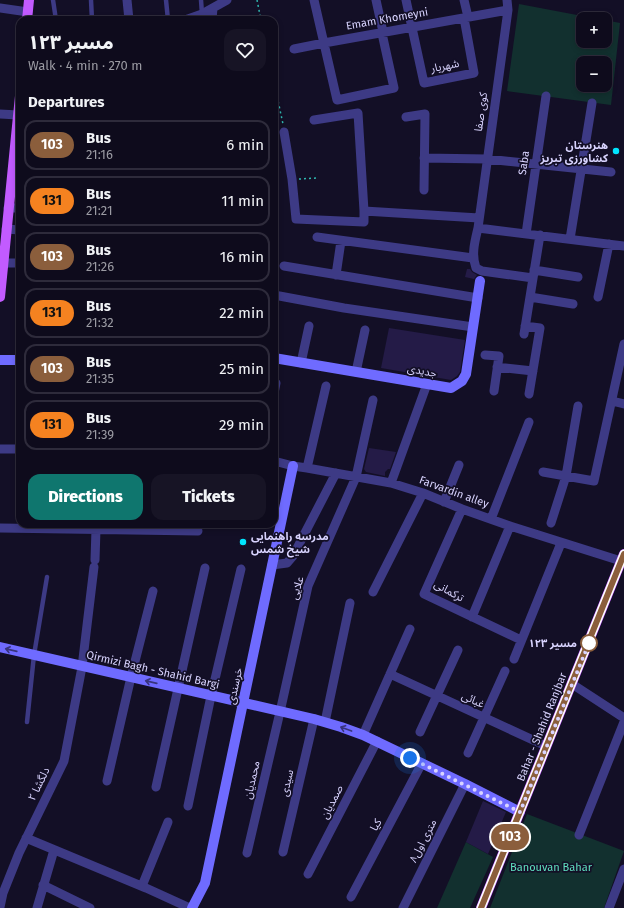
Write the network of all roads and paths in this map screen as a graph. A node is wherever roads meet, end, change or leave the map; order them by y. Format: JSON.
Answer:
{"nodes":[{"id":1,"x":29,"y":0,"type":"edge"},
{"id":2,"x":53,"y":0,"type":"edge"},
{"id":3,"x":91,"y":0,"type":"edge"},
{"id":4,"x":127,"y":0,"type":"edge"},
{"id":5,"x":166,"y":0,"type":"edge"},
{"id":6,"x":201,"y":0,"type":"edge"},
{"id":7,"x":227,"y":0,"type":"edge"},
{"id":8,"x":257,"y":0,"type":"edge"},
{"id":9,"x":314,"y":0,"type":"edge"},
{"id":10,"x":376,"y":0,"type":"edge"},
{"id":11,"x":406,"y":0,"type":"edge"},
{"id":12,"x":464,"y":0,"type":"edge"},
{"id":13,"x":507,"y":0,"type":"edge"},
{"id":14,"x":0,"y":8,"type":"edge"},
{"id":15,"x":213,"y":8,"type":"junction"},
{"id":16,"x":508,"y":10,"type":"junction"},
{"id":17,"x":202,"y":14,"type":"junction"},
{"id":18,"x":28,"y":16,"type":"edge"},
{"id":19,"x":55,"y":16,"type":"edge"},
{"id":20,"x":92,"y":16,"type":"edge"},
{"id":21,"x":129,"y":16,"type":"edge"},
{"id":22,"x":168,"y":16,"type":"edge"},
{"id":23,"x":196,"y":16,"type":"edge"},
{"id":24,"x":212,"y":16,"type":"edge"},
{"id":25,"x":260,"y":16,"type":"edge"},
{"id":26,"x":466,"y":17,"type":"junction"},
{"id":27,"x":413,"y":27,"type":"junction"},
{"id":28,"x":383,"y":32,"type":"junction"},
{"id":29,"x":324,"y":43,"type":"junction"},
{"id":30,"x":294,"y":49,"type":"dead end"},
{"id":31,"x":546,"y":96,"type":"dead end"},
{"id":32,"x":278,"y":102,"type":"edge"},
{"id":33,"x":592,"y":103,"type":"dead end"},
{"id":34,"x":0,"y":114,"type":"edge"},
{"id":35,"x":16,"y":115,"type":"edge"},
{"id":36,"x":406,"y":117,"type":"dead end"},
{"id":37,"x":314,"y":120,"type":"dead end"},
{"id":38,"x":284,"y":132,"type":"joint"},
{"id":39,"x":424,"y":158,"type":"junction"},
{"id":40,"x":487,"y":159,"type":"junction"},
{"id":41,"x":16,"y":163,"type":"edge"},
{"id":42,"x":536,"y":164,"type":"junction"},
{"id":43,"x":581,"y":169,"type":"junction"},
{"id":44,"x":610,"y":172,"type":"dead end"},
{"id":45,"x":318,"y":178,"type":"dead end"},
{"id":46,"x":292,"y":179,"type":"junction"},
{"id":47,"x":424,"y":190,"type":"dead end"},
{"id":48,"x":8,"y":208,"type":"junction"},
{"id":49,"x":16,"y":208,"type":"edge"},
{"id":50,"x":364,"y":212,"type":"junction"},
{"id":51,"x":478,"y":223,"type":"junction"},
{"id":52,"x":6,"y":229,"type":"junction"},
{"id":53,"x":16,"y":230,"type":"edge"},
{"id":54,"x":526,"y":234,"type":"junction"},
{"id":55,"x":540,"y":236,"type":"junction"},
{"id":56,"x":317,"y":237,"type":"dead end"},
{"id":57,"x":570,"y":239,"type":"junction"},
{"id":58,"x":341,"y":241,"type":"junction"},
{"id":59,"x":2,"y":244,"type":"edge"},
{"id":60,"x":609,"y":244,"type":"junction"},
{"id":61,"x":624,"y":246,"type":"edge"},
{"id":62,"x":474,"y":254,"type":"junction"},
{"id":63,"x":3,"y":263,"type":"junction"},
{"id":64,"x":16,"y":263,"type":"edge"},
{"id":65,"x":284,"y":266,"type":"dead end"},
{"id":66,"x":534,"y":274,"type":"junction"},
{"id":67,"x":336,"y":275,"type":"junction"},
{"id":68,"x":481,"y":276,"type":"junction"},
{"id":69,"x":578,"y":277,"type":"dead end"},
{"id":70,"x":278,"y":296,"type":"edge"},
{"id":71,"x":0,"y":297,"type":"edge"},
{"id":72,"x":530,"y":297,"type":"junction"},
{"id":73,"x":598,"y":297,"type":"dead end"},
{"id":74,"x":478,"y":298,"type":"junction"},
{"id":75,"x":573,"y":304,"type":"dead end"},
{"id":76,"x":309,"y":326,"type":"dead end"},
{"id":77,"x":473,"y":327,"type":"junction"},
{"id":78,"x":365,"y":330,"type":"dead end"},
{"id":79,"x":624,"y":344,"type":"edge"},
{"id":80,"x":485,"y":355,"type":"dead end"},
{"id":81,"x":278,"y":359,"type":"edge"},
{"id":82,"x":0,"y":360,"type":"edge"},
{"id":83,"x":16,"y":360,"type":"edge"},
{"id":84,"x":301,"y":363,"type":"junction"},
{"id":85,"x":497,"y":367,"type":"junction"},
{"id":86,"x":533,"y":371,"type":"junction"},
{"id":87,"x":356,"y":372,"type":"junction"},
{"id":88,"x":427,"y":384,"type":"junction"},
{"id":89,"x":326,"y":386,"type":"dead end"},
{"id":90,"x":494,"y":391,"type":"dead end"},
{"id":91,"x":529,"y":394,"type":"dead end"},
{"id":92,"x":373,"y":400,"type":"dead end"},
{"id":93,"x":612,"y":400,"type":"junction"},
{"id":94,"x":624,"y":404,"type":"edge"},
{"id":95,"x":578,"y":406,"type":"dead end"},
{"id":96,"x":529,"y":422,"type":"dead end"},
{"id":97,"x":0,"y":449,"type":"edge"},
{"id":98,"x":16,"y":450,"type":"edge"},
{"id":99,"x":278,"y":462,"type":"edge"},
{"id":100,"x":459,"y":465,"type":"dead end"},
{"id":101,"x":293,"y":466,"type":"junction"},
{"id":102,"x":308,"y":468,"type":"junction"},
{"id":103,"x":543,"y":472,"type":"dead end"},
{"id":104,"x":336,"y":473,"type":"junction"},
{"id":105,"x":566,"y":476,"type":"junction"},
{"id":106,"x":356,"y":477,"type":"junction"},
{"id":107,"x":391,"y":483,"type":"junction"},
{"id":108,"x":423,"y":493,"type":"junction"},
{"id":109,"x":444,"y":502,"type":"junction"},
{"id":110,"x":462,"y":509,"type":"junction"},
{"id":111,"x":491,"y":519,"type":"junction"},
{"id":112,"x":551,"y":523,"type":"dead end"},
{"id":113,"x":510,"y":526,"type":"junction"},
{"id":114,"x":0,"y":528,"type":"edge"},
{"id":115,"x":96,"y":529,"type":"junction"},
{"id":116,"x":198,"y":531,"type":"dead end"},
{"id":117,"x":561,"y":543,"type":"junction"},
{"id":118,"x":623,"y":558,"type":"edge"},
{"id":119,"x":272,"y":565,"type":"junction"},
{"id":120,"x":205,"y":568,"type":"dead end"},
{"id":121,"x":241,"y":569,"type":"dead end"},
{"id":122,"x":47,"y":577,"type":"dead end"},
{"id":123,"x":153,"y":591,"type":"dead end"},
{"id":124,"x":373,"y":592,"type":"dead end"},
{"id":125,"x":350,"y":603,"type":"dead end"},
{"id":126,"x":472,"y":616,"type":"junction"},
{"id":127,"x":410,"y":629,"type":"dead end"},
{"id":128,"x":521,"y":640,"type":"junction"},
{"id":129,"x":0,"y":647,"type":"edge"},
{"id":130,"x":458,"y":650,"type":"dead end"},
{"id":131,"x":34,"y":655,"type":"junction"},
{"id":132,"x":514,"y":658,"type":"dead end"},
{"id":133,"x":82,"y":666,"type":"junction"},
{"id":134,"x":505,"y":671,"type":"dead end"},
{"id":135,"x":390,"y":674,"type":"junction"},
{"id":136,"x":131,"y":677,"type":"junction"},
{"id":137,"x":572,"y":684,"type":"junction"},
{"id":138,"x":178,"y":688,"type":"junction"},
{"id":139,"x":211,"y":696,"type":"junction"},
{"id":140,"x":437,"y":696,"type":"junction"},
{"id":141,"x":243,"y":703,"type":"junction"},
{"id":142,"x":280,"y":712,"type":"junction"},
{"id":143,"x":484,"y":718,"type":"junction"},
{"id":144,"x":624,"y":718,"type":"edge"},
{"id":145,"x":314,"y":719,"type":"junction"},
{"id":146,"x":27,"y":722,"type":"dead end"},
{"id":147,"x":324,"y":722,"type":"junction"},
{"id":148,"x":624,"y":722,"type":"edge"},
{"id":149,"x":420,"y":732,"type":"dead end"},
{"id":150,"x":363,"y":735,"type":"junction"},
{"id":151,"x":377,"y":741,"type":"junction"},
{"id":152,"x":546,"y":746,"type":"junction"},
{"id":153,"x":468,"y":753,"type":"dead end"},
{"id":154,"x":422,"y":763,"type":"junction"},
{"id":155,"x":107,"y":781,"type":"dead end"},
{"id":156,"x":465,"y":784,"type":"junction"},
{"id":157,"x":156,"y":787,"type":"dead end"},
{"id":158,"x":188,"y":806,"type":"dead end"},
{"id":159,"x":520,"y":812,"type":"junction"},
{"id":160,"x":168,"y":822,"type":"dead end"},
{"id":161,"x":579,"y":835,"type":"dead end"},
{"id":162,"x":26,"y":838,"type":"junction"},
{"id":163,"x":54,"y":850,"type":"junction"},
{"id":164,"x":283,"y":852,"type":"dead end"},
{"id":165,"x":247,"y":853,"type":"dead end"},
{"id":166,"x":624,"y":869,"type":"edge"},
{"id":167,"x":308,"y":874,"type":"dead end"},
{"id":168,"x":43,"y":885,"type":"junction"},
{"id":169,"x":142,"y":886,"type":"junction"},
{"id":170,"x":351,"y":897,"type":"dead end"},
{"id":171,"x":0,"y":907,"type":"edge"},
{"id":172,"x":37,"y":908,"type":"edge"},
{"id":173,"x":88,"y":908,"type":"edge"},
{"id":174,"x":191,"y":908,"type":"edge"},
{"id":175,"x":403,"y":908,"type":"edge"},
{"id":176,"x":481,"y":908,"type":"edge"},
{"id":177,"x":609,"y":908,"type":"edge"}],
"edges":[{"from":1,"to":18,"type":"main road"},
{"from":2,"to":19,"type":"lane"},
{"from":3,"to":20,"type":"lane"},
{"from":4,"to":21,"type":"street"},
{"from":5,"to":22,"type":"lane"},
{"from":6,"to":17,"type":"lane"},
{"from":7,"to":15,"type":"street"},
{"from":8,"to":25,"type":"path"},
{"from":9,"to":29,"type":"street"},
{"from":10,"to":28,"type":"street"},
{"from":11,"to":27,"type":"street","name":"شهریار"},
{"from":12,"to":26,"type":"street"},
{"from":13,"to":16,"type":"street","name":"کوی صفا"},
{"from":14,"to":18,"type":"street"},
{"from":15,"to":17,"type":"street"},
{"from":15,"to":24,"type":"street"},
{"from":16,"to":26,"type":"street","name":"Emam Khomeyni"},
{"from":16,"to":40,"type":"street","name":"کوی صفا"},
{"from":17,"to":23,"type":"street"},
{"from":26,"to":27,"type":"street","name":"Emam Khomeyni"},
{"from":26,"to":27,"type":"street","name":"شهریار"},
{"from":27,"to":28,"type":"street","name":"Emam Khomeyni"},
{"from":28,"to":29,"type":"street","name":"Emam Khomeyni"},
{"from":28,"to":29,"type":"street"},
{"from":29,"to":30,"type":"street","name":"Emam Khomeyni"},
{"from":31,"to":42,"type":"street","name":"Saba"},
{"from":32,"to":38,"type":"path"},
{"from":33,"to":43,"type":"street"},
{"from":34,"to":35,"type":"street"},
{"from":36,"to":39,"type":"street"},
{"from":37,"to":50,"type":"street"},
{"from":38,"to":46,"type":"street"},
{"from":39,"to":40,"type":"street"},
{"from":39,"to":47,"type":"street"},
{"from":40,"to":42,"type":"street"},
{"from":40,"to":51,"type":"street","name":"کوی صفا"},
{"from":41,"to":48,"type":"main road"},
{"from":42,"to":43,"type":"street"},
{"from":42,"to":54,"type":"street","name":"Saba"},
{"from":43,"to":44,"type":"street"},
{"from":43,"to":57,"type":"street"},
{"from":45,"to":46,"type":"path"},
{"from":46,"to":50,"type":"street"},
{"from":48,"to":49,"type":"street"},
{"from":48,"to":52,"type":"main road"},
{"from":50,"to":51,"type":"street"},
{"from":51,"to":54,"type":"street"},
{"from":51,"to":62,"type":"street","name":"کوی صفا"},
{"from":52,"to":53,"type":"street"},
{"from":52,"to":59,"type":"main road"},
{"from":54,"to":55,"type":"street"},
{"from":55,"to":57,"type":"street"},
{"from":55,"to":66,"type":"street"},
{"from":56,"to":58,"type":"street"},
{"from":57,"to":60,"type":"street"},
{"from":58,"to":62,"type":"street"},
{"from":58,"to":67,"type":"street"},
{"from":59,"to":63,"type":"main road"},
{"from":60,"to":61,"type":"street"},
{"from":60,"to":73,"type":"street"},
{"from":62,"to":68,"type":"street"},
{"from":63,"to":64,"type":"street"},
{"from":63,"to":71,"type":"main road"},
{"from":65,"to":67,"type":"street"},
{"from":66,"to":68,"type":"street"},
{"from":66,"to":69,"type":"street"},
{"from":66,"to":72,"type":"street"},
{"from":67,"to":74,"type":"street"},
{"from":68,"to":74,"type":"street","name":"جدیدی"},
{"from":70,"to":77,"type":"street"},
{"from":72,"to":75,"type":"street"},
{"from":72,"to":86,"type":"street"},
{"from":74,"to":77,"type":"street","name":"جدیدی"},
{"from":76,"to":84,"type":"street"},
{"from":77,"to":88,"type":"street","name":"جدیدی"},
{"from":78,"to":87,"type":"street"},
{"from":79,"to":93,"type":"street"},
{"from":80,"to":85,"type":"street"},
{"from":81,"to":84,"type":"street","name":"جدیدی"},
{"from":82,"to":83,"type":"street"},
{"from":84,"to":87,"type":"street","name":"جدیدی"},
{"from":85,"to":86,"type":"street"},
{"from":85,"to":90,"type":"street"},
{"from":86,"to":91,"type":"street"},
{"from":87,"to":88,"type":"street","name":"جدیدی"},
{"from":88,"to":107,"type":"street"},
{"from":89,"to":102,"type":"street"},
{"from":92,"to":106,"type":"street","name":"علایی"},
{"from":93,"to":94,"type":"street"},
{"from":93,"to":105,"type":"street"},
{"from":95,"to":105,"type":"street"},
{"from":96,"to":111,"type":"street"},
{"from":97,"to":98,"type":"street"},
{"from":99,"to":101,"type":"street","name":"Farvardin alley"},
{"from":100,"to":109,"type":"street"},
{"from":101,"to":102,"type":"street","name":"Farvardin alley"},
{"from":101,"to":119,"type":"street","name":"خرسندی"},
{"from":102,"to":104,"type":"street","name":"Farvardin alley"},
{"from":103,"to":105,"type":"street"},
{"from":104,"to":106,"type":"street","name":"Farvardin alley"},
{"from":104,"to":119,"type":"street"},
{"from":105,"to":112,"type":"street"},
{"from":106,"to":107,"type":"street","name":"Farvardin alley"},
{"from":106,"to":142,"type":"street","name":"علایی"},
{"from":107,"to":108,"type":"street","name":"Farvardin alley"},
{"from":108,"to":109,"type":"street","name":"Farvardin alley"},
{"from":108,"to":124,"type":"street"},
{"from":109,"to":110,"type":"street","name":"Farvardin alley"},
{"from":110,"to":111,"type":"street","name":"Farvardin alley"},
{"from":110,"to":126,"type":"street","name":"ترکمانی"},
{"from":111,"to":113,"type":"street","name":"Farvardin alley"},
{"from":113,"to":117,"type":"street","name":"Farvardin alley"},
{"from":113,"to":126,"type":"street"},
{"from":114,"to":115,"type":"street"},
{"from":115,"to":116,"type":"street"},
{"from":115,"to":133,"type":"street","name":"دلگشا ۲"},
{"from":117,"to":118,"type":"street","name":"Farvardin alley"},
{"from":117,"to":128,"type":"street"},
{"from":118,"to":137,"type":"main road","name":"Bahar - Shahid Ranjbar"},
{"from":119,"to":141,"type":"street","name":"خرسندی"},
{"from":120,"to":138,"type":"street"},
{"from":121,"to":139,"type":"street"},
{"from":122,"to":131,"type":"lane"},
{"from":123,"to":136,"type":"street"},
{"from":125,"to":147,"type":"street"},
{"from":126,"to":128,"type":"street","name":"ترکمانی"},
{"from":127,"to":135,"type":"street"},
{"from":128,"to":132,"type":"street"},
{"from":131,"to":129,"type":"street","name":"Qirmizi Bagh - Shahid Bargi","one_way":true},
{"from":130,"to":140,"type":"street"},
{"from":131,"to":133,"type":"street","name":"Qirmizi Bagh - Shahid Bargi"},
{"from":131,"to":146,"type":"lane"},
{"from":133,"to":136,"type":"street","name":"Qirmizi Bagh - Shahid Bargi"},
{"from":133,"to":162,"type":"street","name":"دلگشا ۲"},
{"from":134,"to":143,"type":"street"},
{"from":135,"to":140,"type":"street","name":"غبائی"},
{"from":135,"to":150,"type":"street"},
{"from":138,"to":136,"type":"street","name":"Qirmizi Bagh - Shahid Bargi","one_way":true},
{"from":136,"to":155,"type":"street"},
{"from":137,"to":144,"type":"street"},
{"from":137,"to":152,"type":"main road","name":"Bahar - Shahid Ranjbar"},
{"from":138,"to":139,"type":"street","name":"Qirmizi Bagh - Shahid Bargi"},
{"from":138,"to":157,"type":"street"},
{"from":139,"to":141,"type":"street","name":"Qirmizi Bagh - Shahid Bargi"},
{"from":139,"to":158,"type":"street"},
{"from":140,"to":143,"type":"street","name":"غبائی"},
{"from":140,"to":149,"type":"street"},
{"from":141,"to":142,"type":"street","name":"Qirmizi Bagh - Shahid Bargi"},
{"from":141,"to":174,"type":"street","name":"خرسندی"},
{"from":142,"to":145,"type":"street","name":"Qirmizi Bagh - Shahid Bargi"},
{"from":142,"to":165,"type":"street","name":"محمدیان"},
{"from":143,"to":152,"type":"street","name":"غبائی"},
{"from":143,"to":153,"type":"street"},
{"from":145,"to":147,"type":"street","name":"Qirmizi Bagh - Shahid Bargi"},
{"from":145,"to":164,"type":"street","name":"سیدی"},
{"from":150,"to":147,"type":"street","name":"Qirmizi Bagh - Shahid Bargi","one_way":true},
{"from":148,"to":161,"type":"street"},
{"from":150,"to":151,"type":"street","name":"Qirmizi Bagh - Shahid Bargi"},
{"from":151,"to":154,"type":"street","name":"Qirmizi Bagh - Shahid Bargi"},
{"from":151,"to":167,"type":"street","name":"صمدیان"},
{"from":152,"to":159,"type":"main road","name":"Bahar - Shahid Ranjbar"},
{"from":154,"to":156,"type":"street","name":"Qirmizi Bagh - Shahid Bargi"},
{"from":154,"to":170,"type":"street","name":"کیا"},
{"from":156,"to":159,"type":"street","name":"Qirmizi Bagh - Shahid Bargi"},
{"from":156,"to":175,"type":"street","name":"۸متری اول"},
{"from":159,"to":176,"type":"main road","name":"Bahar - Shahid Ranjbar"},
{"from":160,"to":169,"type":"street"},
{"from":162,"to":163,"type":"street"},
{"from":162,"to":171,"type":"street","name":"دلگشا ۲"},
{"from":163,"to":168,"type":"street"},
{"from":163,"to":169,"type":"street"},
{"from":166,"to":177,"type":"street"},
{"from":168,"to":172,"type":"street"},
{"from":168,"to":173,"type":"street"},
{"from":169,"to":174,"type":"street"}]}
